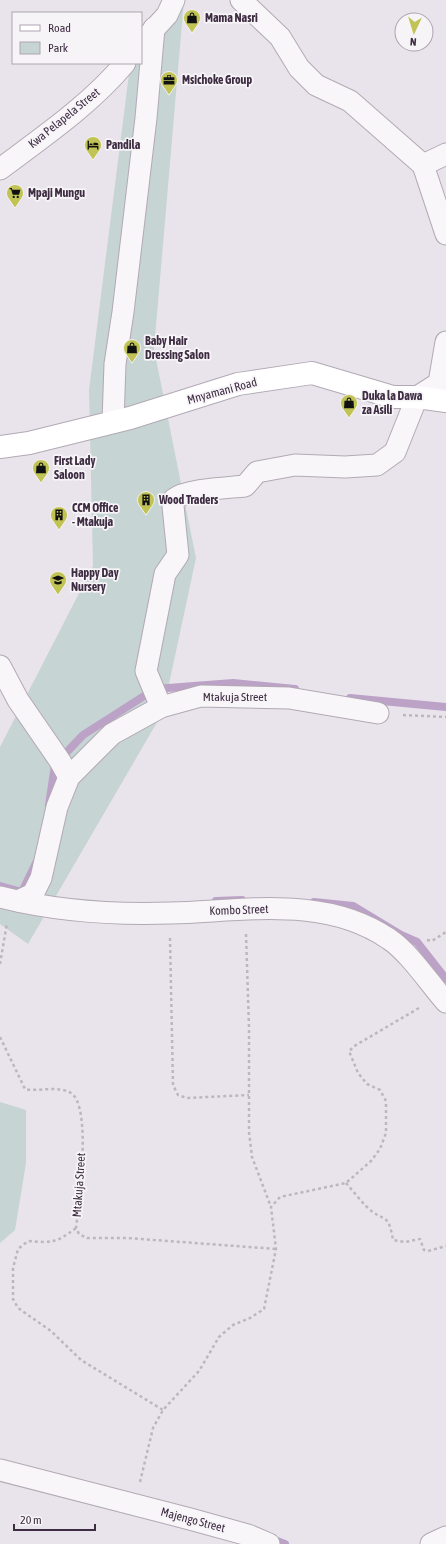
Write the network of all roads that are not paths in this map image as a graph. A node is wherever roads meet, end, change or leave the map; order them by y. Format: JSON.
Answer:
{"nodes":[{"id":1,"x":174,"y":0,"type":"edge"},
{"id":2,"x":241,"y":0,"type":"edge"},
{"id":3,"x":154,"y":28,"type":"junction"},
{"id":4,"x":142,"y":43,"type":"edge"},
{"id":5,"x":124,"y":64,"type":"edge"},
{"id":6,"x":446,"y":154,"type":"edge"},
{"id":7,"x":423,"y":165,"type":"junction"},
{"id":8,"x":0,"y":169,"type":"edge"},
{"id":9,"x":446,"y":234,"type":"edge"},
{"id":10,"x":446,"y":342,"type":"edge"},
{"id":11,"x":417,"y":397,"type":"junction"},
{"id":12,"x":446,"y":401,"type":"edge"},
{"id":13,"x":113,"y":422,"type":"junction"},
{"id":14,"x":0,"y":447,"type":"edge"},
{"id":15,"x":0,"y":666,"type":"edge"},
{"id":16,"x":161,"y":707,"type":"junction"},
{"id":17,"x":378,"y":713,"type":"road end"},
{"id":18,"x":69,"y":778,"type":"junction"},
{"id":19,"x":9,"y":899,"type":"edge"},
{"id":20,"x":443,"y":999,"type":"edge"},
{"id":21,"x":0,"y":1470,"type":"edge"},
{"id":22,"x":446,"y":1537,"type":"edge"},
{"id":23,"x":269,"y":1544,"type":"edge"},
{"id":24,"x":431,"y":1544,"type":"edge"}],
"edges":[{"from":1,"to":3,"type":"street"},
{"from":2,"to":7,"type":"street"},
{"from":3,"to":4,"type":"street"},
{"from":3,"to":13,"type":"street"},
{"from":5,"to":8,"type":"street","name":"Kwa Pelapela Street"},
{"from":6,"to":7,"type":"street"},
{"from":7,"to":9,"type":"street"},
{"from":10,"to":11,"type":"street"},
{"from":11,"to":12,"type":"street","name":"Mnyamani Road"},
{"from":11,"to":13,"type":"street","name":"Mnyamani Road"},
{"from":11,"to":16,"type":"street"},
{"from":13,"to":14,"type":"street","name":"Mnyamani Road"},
{"from":15,"to":18,"type":"street"},
{"from":16,"to":17,"type":"street","name":"Mtakuja Street"},
{"from":16,"to":18,"type":"street","name":"Mtakuja Street"},
{"from":18,"to":19,"type":"street","name":"Mtakuja Street"},
{"from":19,"to":20,"type":"street","name":"Kombo Street"},
{"from":21,"to":23,"type":"street","name":"Majengo Street"},
{"from":22,"to":24,"type":"street"}]}
